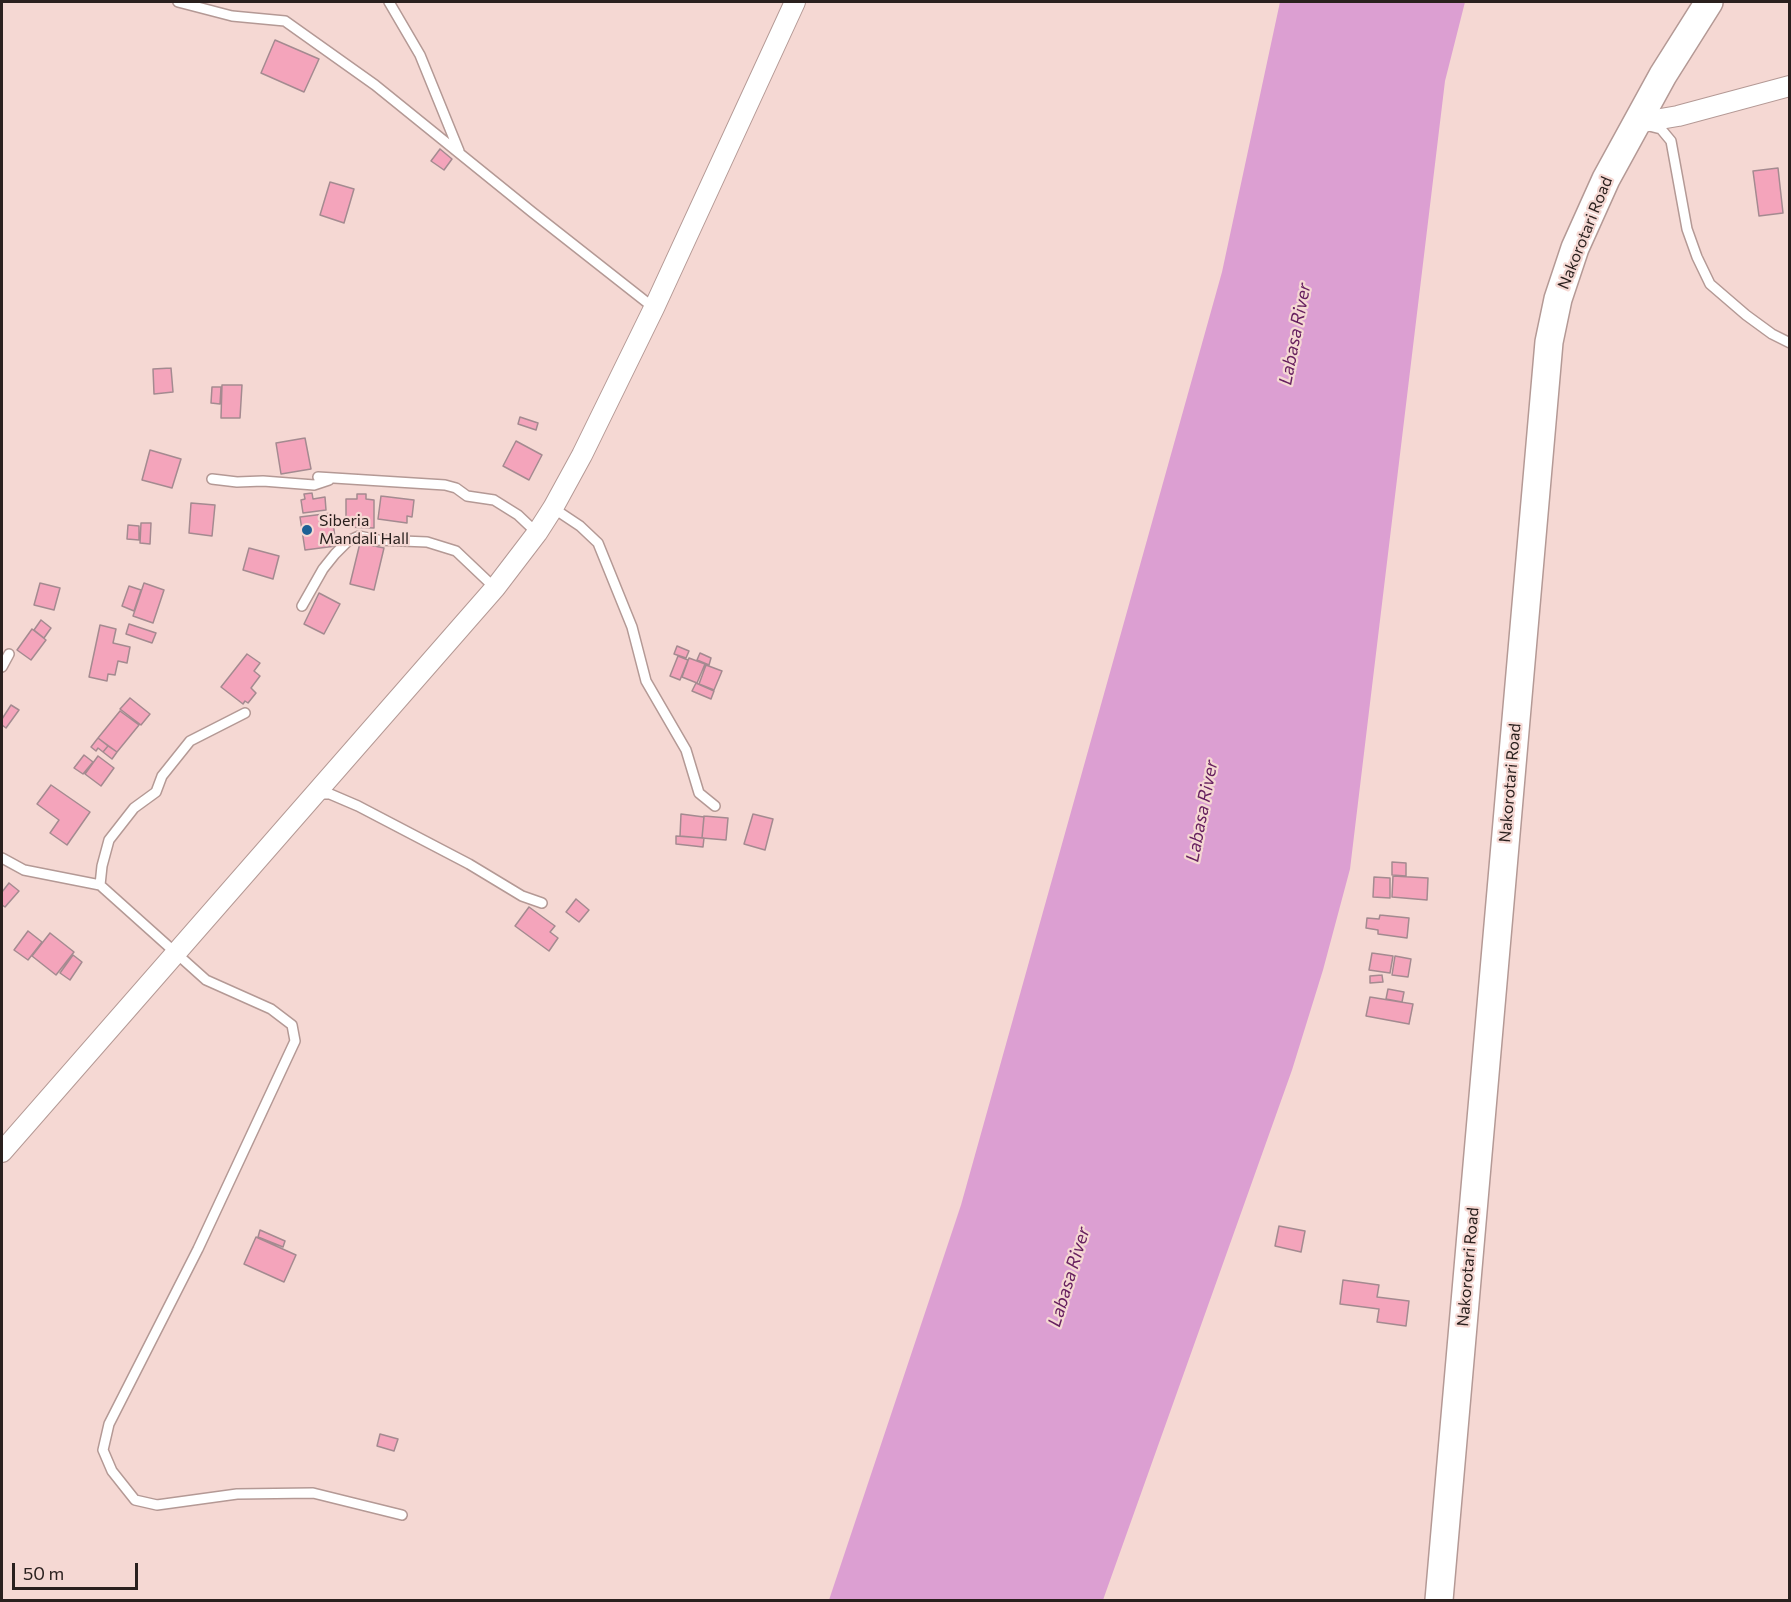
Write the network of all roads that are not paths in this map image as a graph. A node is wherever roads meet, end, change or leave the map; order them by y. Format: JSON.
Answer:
{"nodes":[{"id":1,"x":178,"y":2,"type":"edge"},
{"id":2,"x":389,"y":2,"type":"edge"},
{"id":3,"x":795,"y":2,"type":"edge"},
{"id":4,"x":1709,"y":2,"type":"edge"},
{"id":5,"x":1790,"y":86,"type":"edge"},
{"id":6,"x":1637,"y":123,"type":"junction"},
{"id":7,"x":460,"y":153,"type":"junction"},
{"id":8,"x":654,"y":308,"type":"junction"},
{"id":9,"x":1790,"y":343,"type":"edge"},
{"id":10,"x":318,"y":477,"type":"dead end"},
{"id":11,"x":212,"y":479,"type":"dead end"},
{"id":12,"x":331,"y":479,"type":"junction"},
{"id":13,"x":553,"y":508,"type":"junction"},
{"id":14,"x":537,"y":533,"type":"junction"},
{"id":15,"x":495,"y":588,"type":"junction"},
{"id":16,"x":302,"y":606,"type":"dead end"},
{"id":17,"x":9,"y":654,"type":"dead end"},
{"id":18,"x":2,"y":667,"type":"edge"},
{"id":19,"x":245,"y":713,"type":"dead end"},
{"id":20,"x":314,"y":795,"type":"junction"},
{"id":21,"x":715,"y":806,"type":"dead end"},
{"id":22,"x":2,"y":858,"type":"edge"},
{"id":23,"x":2,"y":866,"type":"edge"},
{"id":24,"x":24,"y":870,"type":"junction"},
{"id":25,"x":100,"y":885,"type":"junction"},
{"id":26,"x":542,"y":903,"type":"dead end"},
{"id":27,"x":177,"y":953,"type":"junction"},
{"id":28,"x":2,"y":1152,"type":"edge"},
{"id":29,"x":402,"y":1515,"type":"dead end"},
{"id":30,"x":1439,"y":1600,"type":"edge"}],
"edges":[{"from":1,"to":7,"type":"lane"},
{"from":2,"to":7,"type":"lane"},
{"from":3,"to":8,"type":"street"},
{"from":4,"to":6,"type":"street","name":"Nakorotari Road"},
{"from":5,"to":6,"type":"street"},
{"from":6,"to":9,"type":"lane"},
{"from":6,"to":30,"type":"street","name":"Nakorotari Road"},
{"from":7,"to":8,"type":"lane"},
{"from":8,"to":13,"type":"street"},
{"from":10,"to":12,"type":"lane"},
{"from":11,"to":12,"type":"lane"},
{"from":12,"to":14,"type":"lane"},
{"from":13,"to":14,"type":"street"},
{"from":13,"to":21,"type":"lane"},
{"from":14,"to":15,"type":"street"},
{"from":15,"to":16,"type":"lane"},
{"from":15,"to":20,"type":"street"},
{"from":17,"to":18,"type":"lane"},
{"from":19,"to":25,"type":"lane"},
{"from":20,"to":26,"type":"lane"},
{"from":20,"to":27,"type":"street"},
{"from":22,"to":24,"type":"lane"},
{"from":23,"to":24,"type":"lane"},
{"from":24,"to":25,"type":"lane"},
{"from":25,"to":27,"type":"lane"},
{"from":27,"to":28,"type":"street"},
{"from":27,"to":29,"type":"lane"}]}
